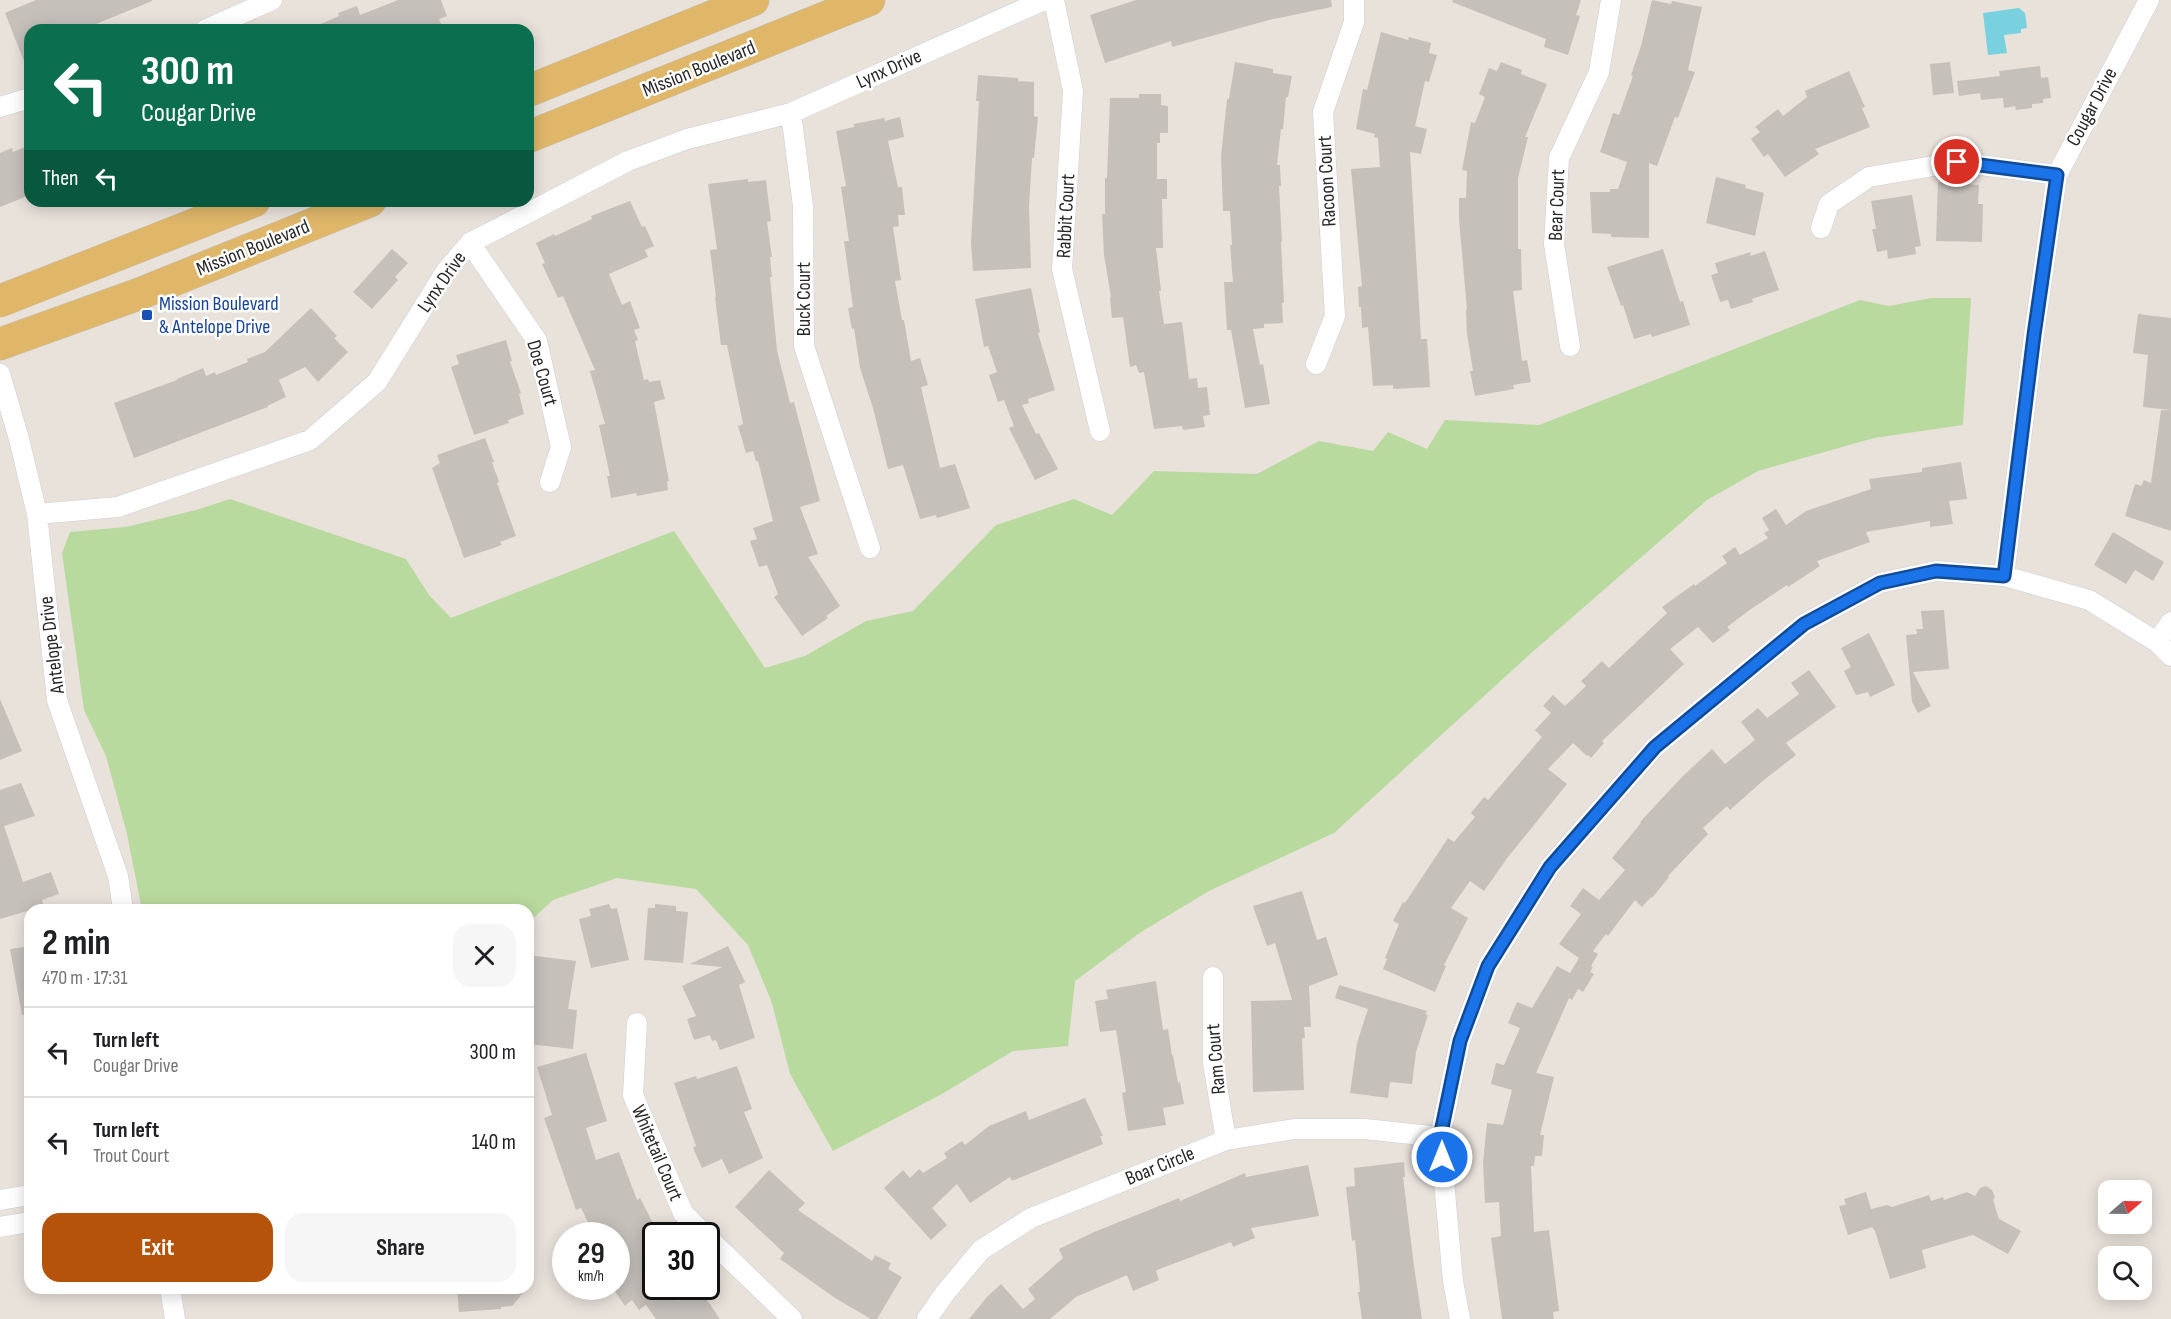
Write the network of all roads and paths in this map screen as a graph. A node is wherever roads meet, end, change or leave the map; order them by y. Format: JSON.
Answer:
{"nodes":[{"id":1,"x":272,"y":0,"type":"edge"},
{"id":2,"x":753,"y":0,"type":"edge"},
{"id":3,"x":869,"y":0,"type":"edge"},
{"id":4,"x":1044,"y":0,"type":"edge"},
{"id":5,"x":1054,"y":0,"type":"edge"},
{"id":6,"x":1354,"y":0,"type":"edge"},
{"id":7,"x":1611,"y":0,"type":"edge"},
{"id":8,"x":2149,"y":0,"type":"edge"},
{"id":9,"x":218,"y":24,"type":"edge"},
{"id":10,"x":534,"y":89,"type":"edge"},
{"id":11,"x":24,"y":100,"type":"edge"},
{"id":12,"x":0,"y":107,"type":"edge"},
{"id":13,"x":791,"y":113,"type":"junction"},
{"id":14,"x":534,"y":135,"type":"edge"},
{"id":15,"x":2057,"y":175,"type":"junction"},
{"id":16,"x":239,"y":207,"type":"edge"},
{"id":17,"x":355,"y":207,"type":"edge"},
{"id":18,"x":1821,"y":228,"type":"dead end"},
{"id":19,"x":470,"y":243,"type":"junction"},
{"id":20,"x":0,"y":301,"type":"edge"},
{"id":21,"x":0,"y":344,"type":"edge"},
{"id":22,"x":1570,"y":346,"type":"dead end"},
{"id":23,"x":1316,"y":364,"type":"dead end"},
{"id":24,"x":0,"y":374,"type":"edge"},
{"id":25,"x":1100,"y":431,"type":"dead end"},
{"id":26,"x":550,"y":482,"type":"dead end"},
{"id":27,"x":37,"y":514,"type":"junction"},
{"id":28,"x":870,"y":548,"type":"dead end"},
{"id":29,"x":2004,"y":576,"type":"junction"},
{"id":30,"x":2171,"y":622,"type":"edge"},
{"id":31,"x":2164,"y":649,"type":"edge"},
{"id":32,"x":122,"y":904,"type":"edge"},
{"id":33,"x":1213,"y":977,"type":"dead end"},
{"id":34,"x":637,"y":1023,"type":"dead end"},
{"id":35,"x":1440,"y":1137,"type":"junction"},
{"id":36,"x":1226,"y":1140,"type":"junction"},
{"id":37,"x":24,"y":1196,"type":"edge"},
{"id":38,"x":0,"y":1200,"type":"edge"},
{"id":39,"x":692,"y":1222,"type":"edge"},
{"id":40,"x":24,"y":1223,"type":"edge"},
{"id":41,"x":0,"y":1227,"type":"edge"},
{"id":42,"x":720,"y":1250,"type":"edge"},
{"id":43,"x":171,"y":1294,"type":"edge"},
{"id":44,"x":175,"y":1319,"type":"edge"},
{"id":45,"x":792,"y":1319,"type":"edge"},
{"id":46,"x":927,"y":1319,"type":"edge"},
{"id":47,"x":1460,"y":1319,"type":"edge"}],
"edges":[{"from":1,"to":9,"type":"street"},
{"from":2,"to":10,"type":"main road"},
{"from":3,"to":14,"type":"main road","name":"Mission Boulevard"},
{"from":4,"to":13,"type":"street","name":"Lynx Drive"},
{"from":5,"to":25,"type":"street","name":"Rabbit Court"},
{"from":6,"to":23,"type":"street","name":"Racoon Court"},
{"from":7,"to":22,"type":"street","name":"Bear Court"},
{"from":8,"to":15,"type":"street","name":"Cougar Drive"},
{"from":11,"to":12,"type":"street"},
{"from":13,"to":19,"type":"street","name":"Lynx Drive"},
{"from":13,"to":28,"type":"street","name":"Buck Court"},
{"from":15,"to":18,"type":"street"},
{"from":15,"to":29,"type":"street","name":"Cougar Drive"},
{"from":16,"to":20,"type":"main road"},
{"from":17,"to":21,"type":"main road","name":"Mission Boulevard"},
{"from":19,"to":26,"type":"street","name":"Doe Court"},
{"from":19,"to":27,"type":"street","name":"Lynx Drive"},
{"from":24,"to":27,"type":"street","name":"Antelope Drive"},
{"from":27,"to":32,"type":"street","name":"Antelope Drive"},
{"from":29,"to":31,"type":"street"},
{"from":29,"to":35,"type":"street"},
{"from":30,"to":31,"type":"street"},
{"from":33,"to":36,"type":"street","name":"Ram Court"},
{"from":34,"to":39,"type":"street","name":"Whitetail Court"},
{"from":35,"to":36,"type":"street","name":"Boar Circle"},
{"from":35,"to":47,"type":"street"},
{"from":36,"to":46,"type":"street","name":"Boar Circle"},
{"from":37,"to":38,"type":"street"},
{"from":40,"to":41,"type":"street"},
{"from":42,"to":45,"type":"street","name":"Whitetail Court"},
{"from":43,"to":44,"type":"street"}]}
